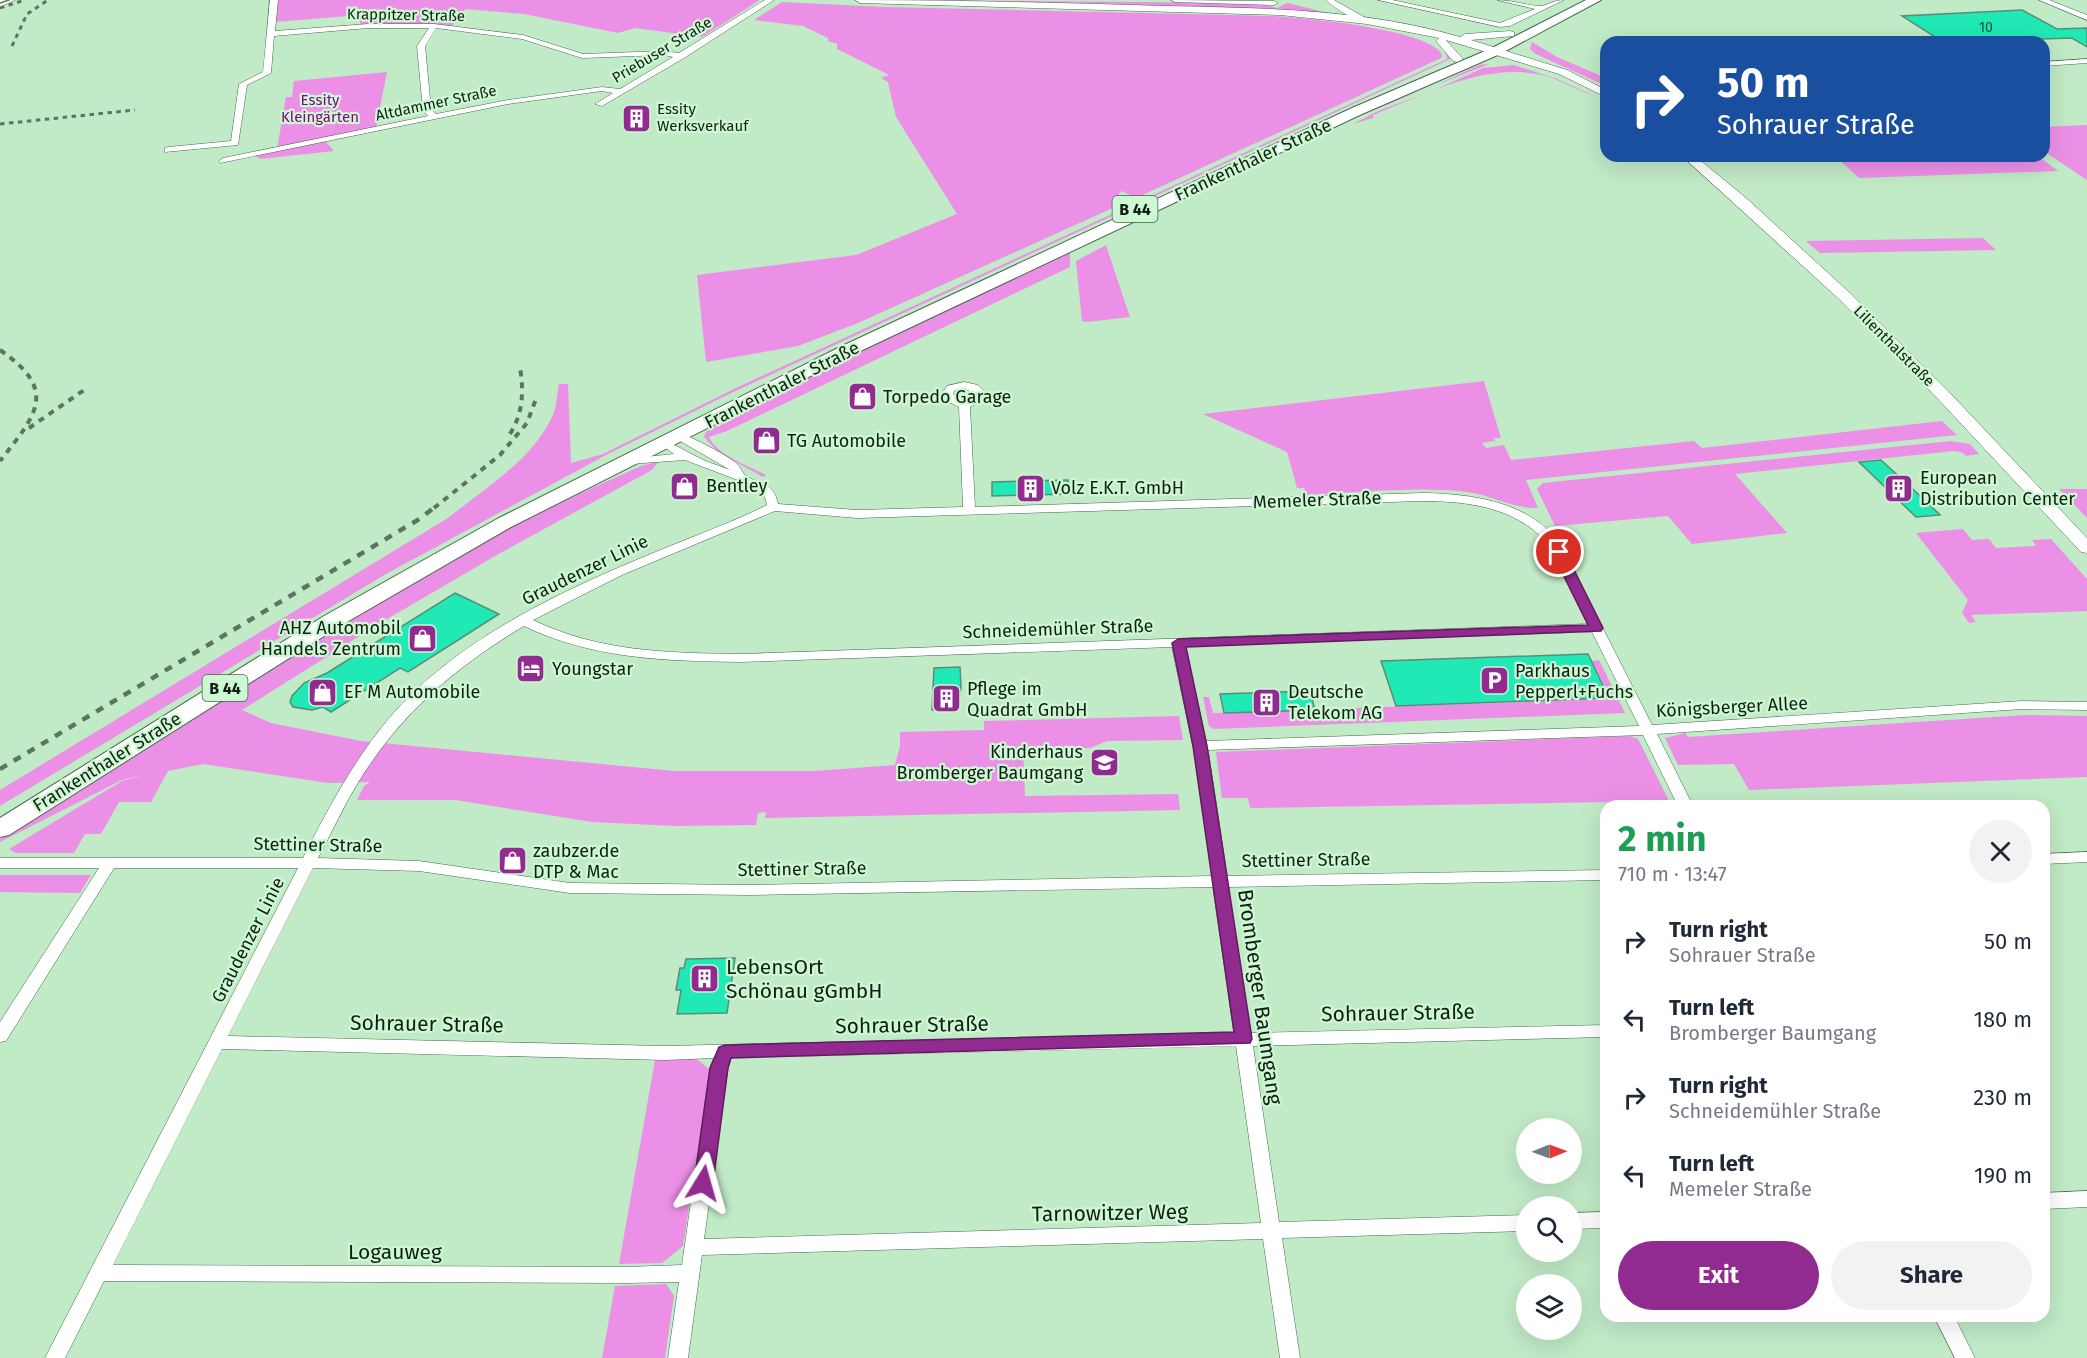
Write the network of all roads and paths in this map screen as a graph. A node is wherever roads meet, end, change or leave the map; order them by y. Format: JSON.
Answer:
{"nodes":[{"id":1,"x":9,"y":0,"type":"edge"},
{"id":2,"x":274,"y":0,"type":"edge"},
{"id":3,"x":770,"y":0,"type":"edge"},
{"id":4,"x":860,"y":0,"type":"edge"},
{"id":5,"x":1175,"y":0,"type":"edge"},
{"id":6,"x":1329,"y":0,"type":"edge"},
{"id":7,"x":1382,"y":0,"type":"edge"},
{"id":8,"x":1501,"y":0,"type":"edge"},
{"id":9,"x":1560,"y":0,"type":"edge"},
{"id":10,"x":1583,"y":0,"type":"edge"},
{"id":11,"x":1595,"y":0,"type":"edge"},
{"id":12,"x":2043,"y":0,"type":"edge"},
{"id":13,"x":0,"y":3,"type":"edge"},
{"id":14,"x":1274,"y":3,"type":"dead end"},
{"id":15,"x":1542,"y":8,"type":"junction"},
{"id":16,"x":1340,"y":12,"type":"junction"},
{"id":17,"x":2087,"y":18,"type":"edge"},
{"id":18,"x":434,"y":26,"type":"junction"},
{"id":19,"x":271,"y":34,"type":"junction"},
{"id":20,"x":1513,"y":38,"type":"junction"},
{"id":21,"x":1445,"y":39,"type":"junction"},
{"id":22,"x":1478,"y":54,"type":"junction"},
{"id":23,"x":681,"y":56,"type":"junction"},
{"id":24,"x":1513,"y":61,"type":"junction"},
{"id":25,"x":1532,"y":61,"type":"junction"},
{"id":26,"x":2087,"y":61,"type":"edge"},
{"id":27,"x":2050,"y":64,"type":"edge"},
{"id":28,"x":1570,"y":77,"type":"junction"},
{"id":29,"x":620,"y":91,"type":"junction"},
{"id":30,"x":1600,"y":92,"type":"edge"},
{"id":31,"x":599,"y":104,"type":"dead end"},
{"id":32,"x":434,"y":117,"type":"junction"},
{"id":33,"x":168,"y":150,"type":"dead end"},
{"id":34,"x":223,"y":161,"type":"dead end"},
{"id":35,"x":1695,"y":162,"type":"edge"},
{"id":36,"x":964,"y":406,"type":"dead end"},
{"id":37,"x":668,"y":437,"type":"junction"},
{"id":38,"x":689,"y":456,"type":"junction"},
{"id":39,"x":629,"y":461,"type":"junction"},
{"id":40,"x":741,"y":476,"type":"junction"},
{"id":41,"x":773,"y":507,"type":"junction"},
{"id":42,"x":969,"y":510,"type":"junction"},
{"id":43,"x":2087,"y":548,"type":"edge"},
{"id":44,"x":525,"y":621,"type":"junction"},
{"id":45,"x":1597,"y":628,"type":"junction"},
{"id":46,"x":1178,"y":643,"type":"junction"},
{"id":47,"x":2087,"y":706,"type":"edge"},
{"id":48,"x":1647,"y":730,"type":"junction"},
{"id":49,"x":1200,"y":746,"type":"junction"},
{"id":50,"x":1683,"y":800,"type":"edge"},
{"id":51,"x":0,"y":814,"type":"edge"},
{"id":52,"x":0,"y":829,"type":"edge"},
{"id":53,"x":2087,"y":857,"type":"edge"},
{"id":54,"x":2050,"y":859,"type":"edge"},
{"id":55,"x":0,"y":863,"type":"edge"},
{"id":56,"x":110,"y":863,"type":"junction"},
{"id":57,"x":309,"y":863,"type":"junction"},
{"id":58,"x":1600,"y":875,"type":"edge"},
{"id":59,"x":1221,"y":881,"type":"junction"},
{"id":60,"x":1600,"y":1031,"type":"edge"},
{"id":61,"x":0,"y":1036,"type":"edge"},
{"id":62,"x":1244,"y":1039,"type":"junction"},
{"id":63,"x":218,"y":1042,"type":"junction"},
{"id":64,"x":725,"y":1052,"type":"junction"},
{"id":65,"x":2087,"y":1199,"type":"edge"},
{"id":66,"x":2050,"y":1201,"type":"edge"},
{"id":67,"x":1600,"y":1220,"type":"edge"},
{"id":68,"x":1582,"y":1221,"type":"edge"},
{"id":69,"x":1516,"y":1223,"type":"edge"},
{"id":70,"x":1272,"y":1232,"type":"junction"},
{"id":71,"x":694,"y":1247,"type":"junction"},
{"id":72,"x":100,"y":1273,"type":"junction"},
{"id":73,"x":690,"y":1273,"type":"junction"},
{"id":74,"x":1947,"y":1322,"type":"edge"},
{"id":75,"x":56,"y":1358,"type":"edge"},
{"id":76,"x":678,"y":1358,"type":"edge"},
{"id":77,"x":1290,"y":1358,"type":"edge"},
{"id":78,"x":1965,"y":1358,"type":"edge"}],
"edges":[{"from":1,"to":13,"type":"street"},
{"from":2,"to":19,"type":"street"},
{"from":3,"to":23,"type":"street","name":"Priebuser Straße"},
{"from":4,"to":16,"type":"street"},
{"from":5,"to":14,"type":"street"},
{"from":6,"to":16,"type":"street"},
{"from":7,"to":15,"type":"street"},
{"from":8,"to":15,"type":"street"},
{"from":9,"to":15,"type":"street"},
{"from":10,"to":20,"type":"main road","name":"Frankenthaler Straße","number":"B 44"},
{"from":11,"to":20,"type":"main road","name":"Frankenthaler Straße","number":"B 44"},
{"from":12,"to":17,"type":"street"},
{"from":16,"to":21,"type":"street"},
{"from":18,"to":19,"type":"street","name":"Krappitzer Straße"},
{"from":18,"to":23,"type":"street","name":"Krappitzer Straße"},
{"from":18,"to":32,"type":"street"},
{"from":19,"to":33,"type":"street"},
{"from":20,"to":21,"type":"street"},
{"from":20,"to":22,"type":"main road","name":"Frankenthaler Straße","number":"B 44"},
{"from":20,"to":25,"type":"street"},
{"from":21,"to":22,"type":"street"},
{"from":21,"to":22,"type":"street"},
{"from":22,"to":24,"type":"street"},
{"from":22,"to":24,"type":"street"},
{"from":22,"to":25,"type":"street"},
{"from":22,"to":37,"type":"main road","name":"Frankenthaler Straße","number":"B 44"},
{"from":23,"to":29,"type":"street","name":"Priebuser Straße"},
{"from":24,"to":28,"type":"street"},
{"from":25,"to":28,"type":"street"},
{"from":26,"to":27,"type":"street"},
{"from":28,"to":30,"type":"street"},
{"from":29,"to":31,"type":"street","name":"Priebuser Straße"},
{"from":29,"to":32,"type":"street","name":"Altdammer Straße"},
{"from":32,"to":34,"type":"street","name":"Altdammer Straße"},
{"from":35,"to":43,"type":"street","name":"Lilienthalstraße"},
{"from":36,"to":42,"type":"street"},
{"from":37,"to":38,"type":"street"},
{"from":37,"to":39,"type":"main road","name":"Frankenthaler Straße","number":"B 44"},
{"from":37,"to":40,"type":"street"},
{"from":37,"to":51,"type":"main road","name":"Frankenthaler Straße","number":"B 44"},
{"from":38,"to":39,"type":"street"},
{"from":38,"to":40,"type":"street"},
{"from":39,"to":52,"type":"main road","name":"Frankenthaler Straße","number":"B 44"},
{"from":40,"to":41,"type":"street"},
{"from":41,"to":42,"type":"street","name":"Memeler Straße"},
{"from":41,"to":44,"type":"street","name":"Graudenzer Linie"},
{"from":42,"to":45,"type":"street","name":"Memeler Straße"},
{"from":44,"to":46,"type":"street","name":"Schneidemühler Straße"},
{"from":44,"to":57,"type":"street","name":"Graudenzer Linie"},
{"from":45,"to":46,"type":"street","name":"Schneidemühler Straße"},
{"from":45,"to":48,"type":"street","name":"Memeler Straße"},
{"from":46,"to":49,"type":"street","name":"Bromberger Baumgang"},
{"from":47,"to":48,"type":"street","name":"Königsberger Allee"},
{"from":48,"to":49,"type":"street","name":"Königsberger Allee"},
{"from":48,"to":50,"type":"street","name":"Memeler Straße"},
{"from":49,"to":59,"type":"street","name":"Bromberger Baumgang"},
{"from":53,"to":54,"type":"street"},
{"from":55,"to":56,"type":"street","name":"Stettiner Straße"},
{"from":56,"to":57,"type":"street","name":"Stettiner Straße"},
{"from":56,"to":61,"type":"street"},
{"from":57,"to":59,"type":"street","name":"Stettiner Straße"},
{"from":57,"to":63,"type":"street","name":"Graudenzer Linie"},
{"from":58,"to":59,"type":"street","name":"Stettiner Straße"},
{"from":59,"to":62,"type":"street","name":"Bromberger Baumgang"},
{"from":60,"to":62,"type":"street","name":"Sohrauer Straße"},
{"from":62,"to":64,"type":"street","name":"Sohrauer Straße"},
{"from":62,"to":70,"type":"street","name":"Bromberger Baumgang"},
{"from":63,"to":64,"type":"street","name":"Sohrauer Straße"},
{"from":63,"to":72,"type":"street","name":"Graudenzer Linie"},
{"from":64,"to":71,"type":"street"},
{"from":65,"to":66,"type":"street"},
{"from":67,"to":68,"type":"street"},
{"from":69,"to":70,"type":"street","name":"Tarnowitzer Weg"},
{"from":70,"to":71,"type":"street","name":"Tarnowitzer Weg"},
{"from":70,"to":77,"type":"street","name":"Bromberger Baumgang"},
{"from":71,"to":73,"type":"street"},
{"from":72,"to":73,"type":"street","name":"Logauweg"},
{"from":72,"to":75,"type":"street","name":"Graudenzer Linie"},
{"from":73,"to":76,"type":"street"},
{"from":74,"to":78,"type":"street"}]}
